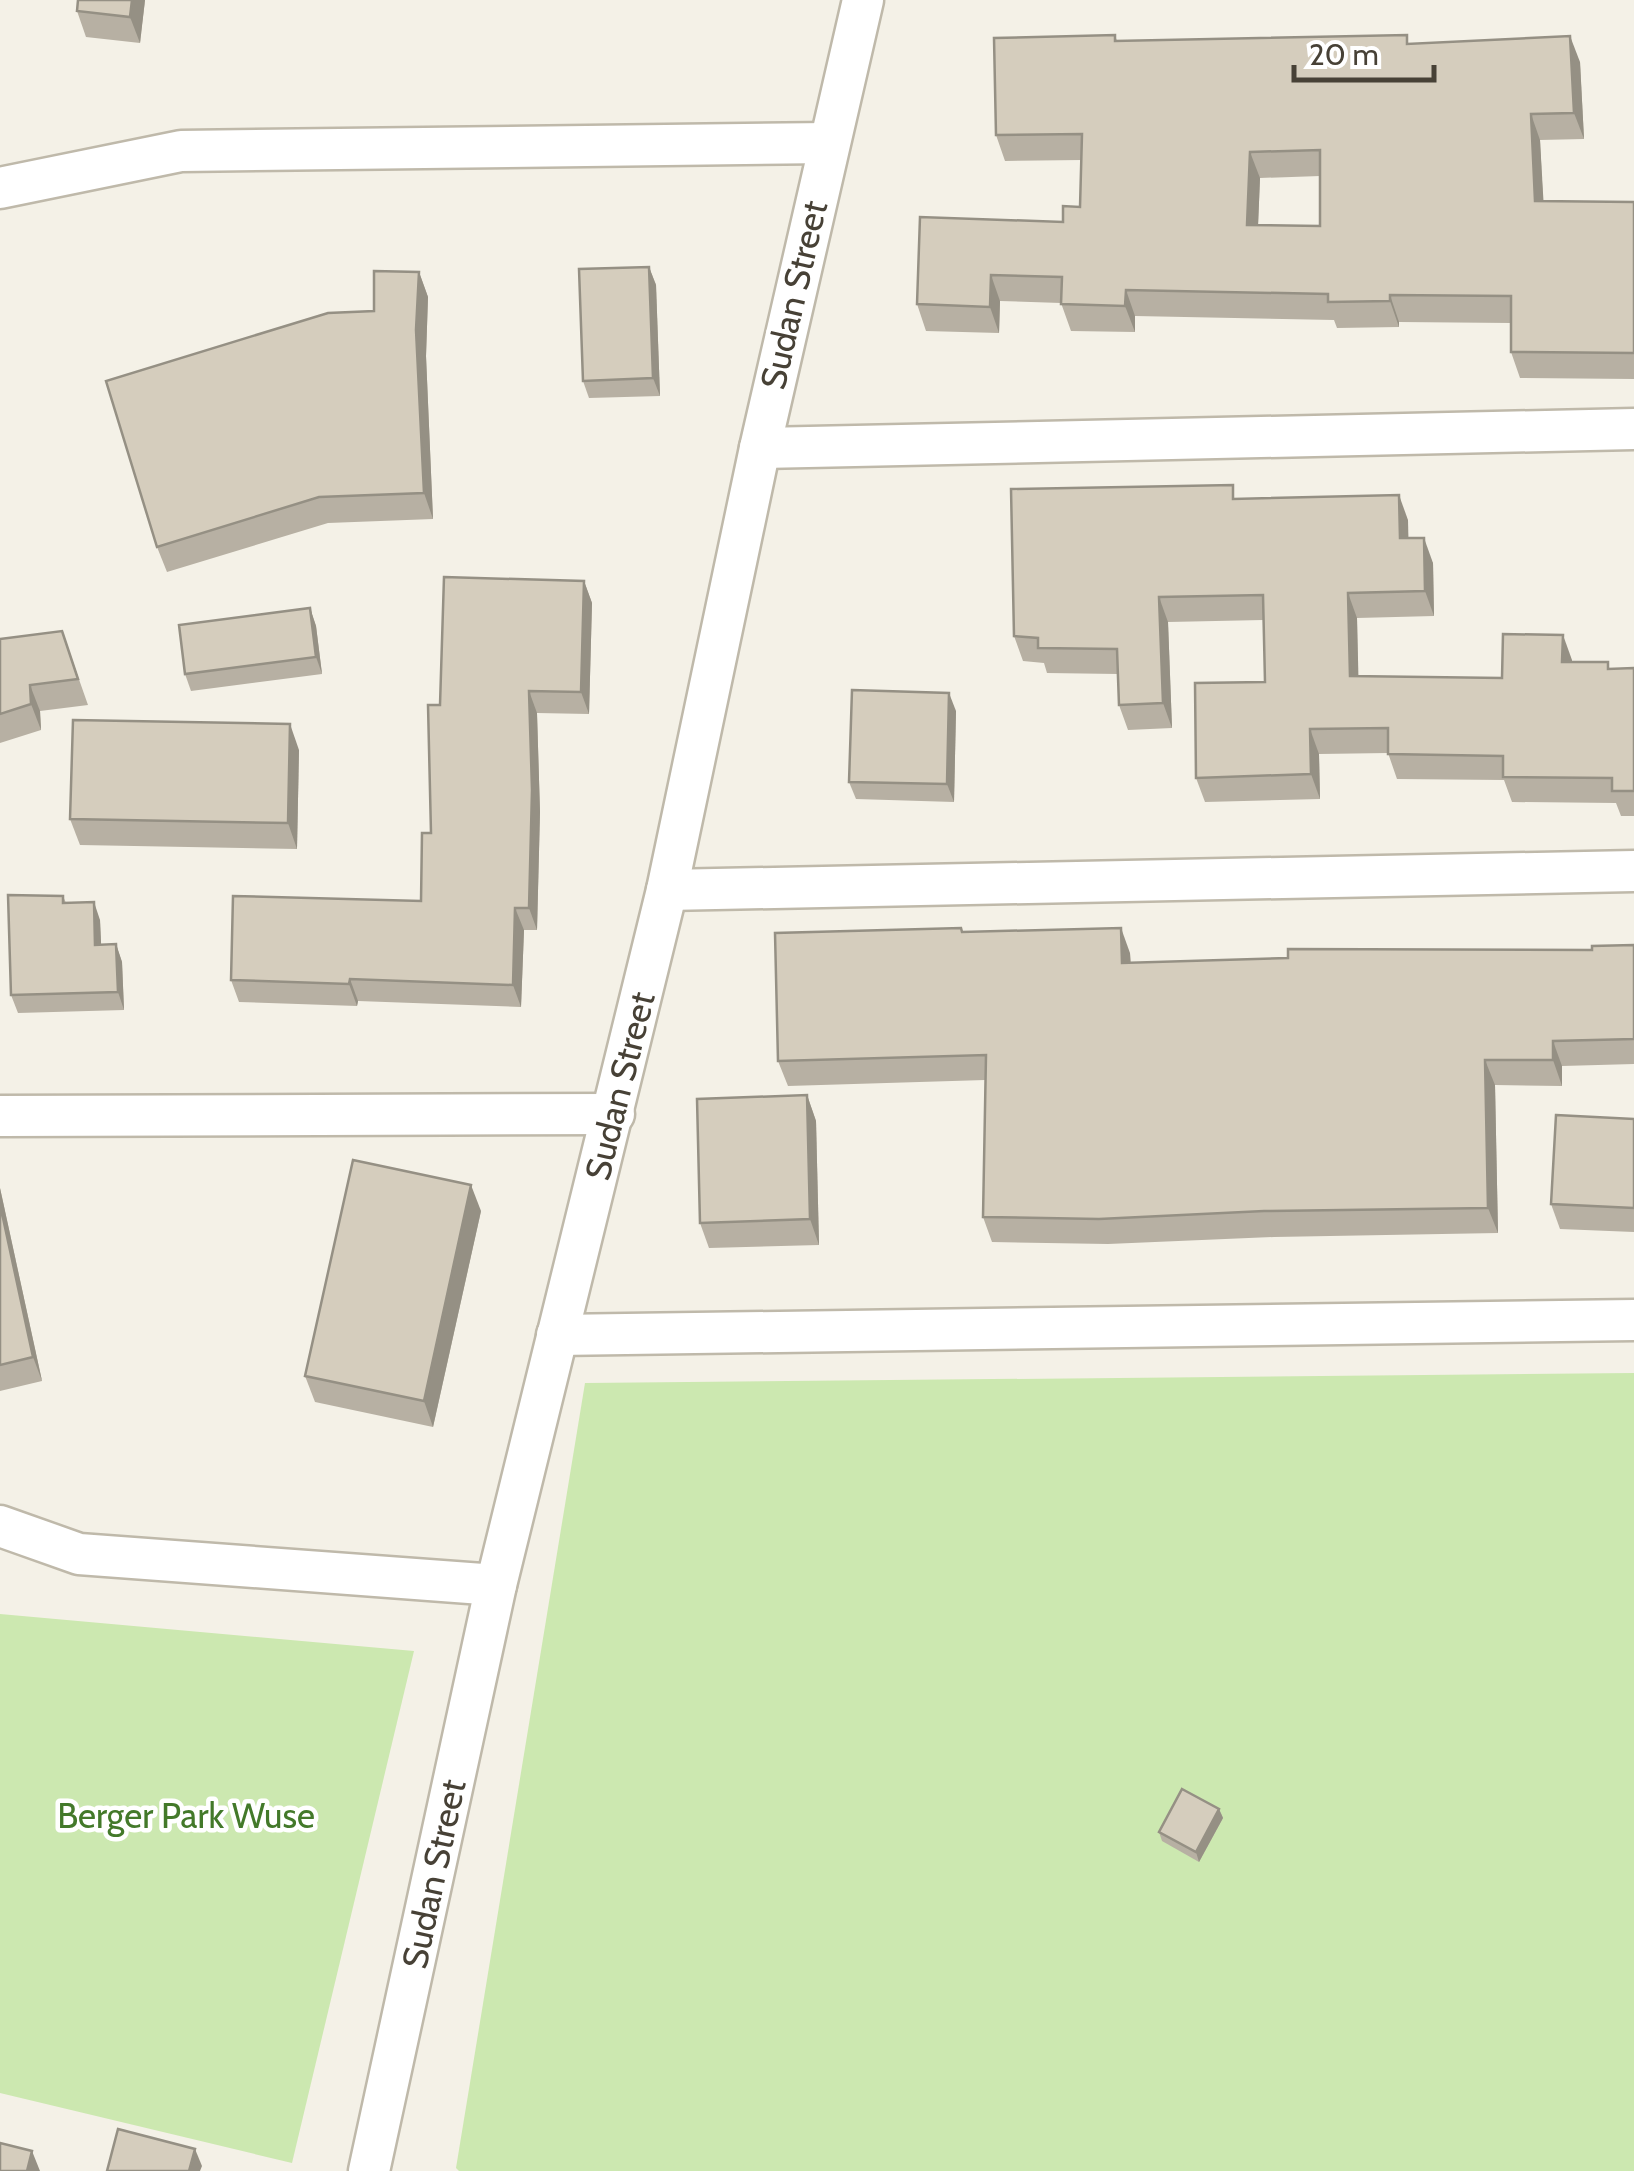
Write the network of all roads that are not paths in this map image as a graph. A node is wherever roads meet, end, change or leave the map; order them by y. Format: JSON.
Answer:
{"nodes":[{"id":1,"x":863,"y":0,"type":"edge"},
{"id":2,"x":829,"y":144,"type":"junction"},
{"id":3,"x":0,"y":188,"type":"edge"},
{"id":4,"x":1634,"y":428,"type":"edge"},
{"id":5,"x":760,"y":448,"type":"junction"},
{"id":6,"x":1634,"y":871,"type":"edge"},
{"id":7,"x":668,"y":890,"type":"junction"},
{"id":8,"x":614,"y":1114,"type":"junction"},
{"id":9,"x":0,"y":1116,"type":"edge"},
{"id":10,"x":1634,"y":1320,"type":"edge"},
{"id":11,"x":556,"y":1335,"type":"junction"},
{"id":12,"x":0,"y":1526,"type":"edge"},
{"id":13,"x":496,"y":1585,"type":"junction"},
{"id":14,"x":370,"y":2171,"type":"edge"}],
"edges":[{"from":1,"to":2,"type":"street","name":"Sudan Street"},
{"from":2,"to":3,"type":"street"},
{"from":2,"to":5,"type":"street","name":"Sudan Street"},
{"from":4,"to":5,"type":"street"},
{"from":5,"to":7,"type":"street","name":"Sudan Street"},
{"from":6,"to":7,"type":"street"},
{"from":7,"to":8,"type":"street","name":"Sudan Street"},
{"from":8,"to":9,"type":"street"},
{"from":8,"to":11,"type":"street","name":"Sudan Street"},
{"from":10,"to":11,"type":"street"},
{"from":11,"to":13,"type":"street","name":"Sudan Street"},
{"from":12,"to":13,"type":"street"},
{"from":13,"to":14,"type":"street","name":"Sudan Street"}]}
